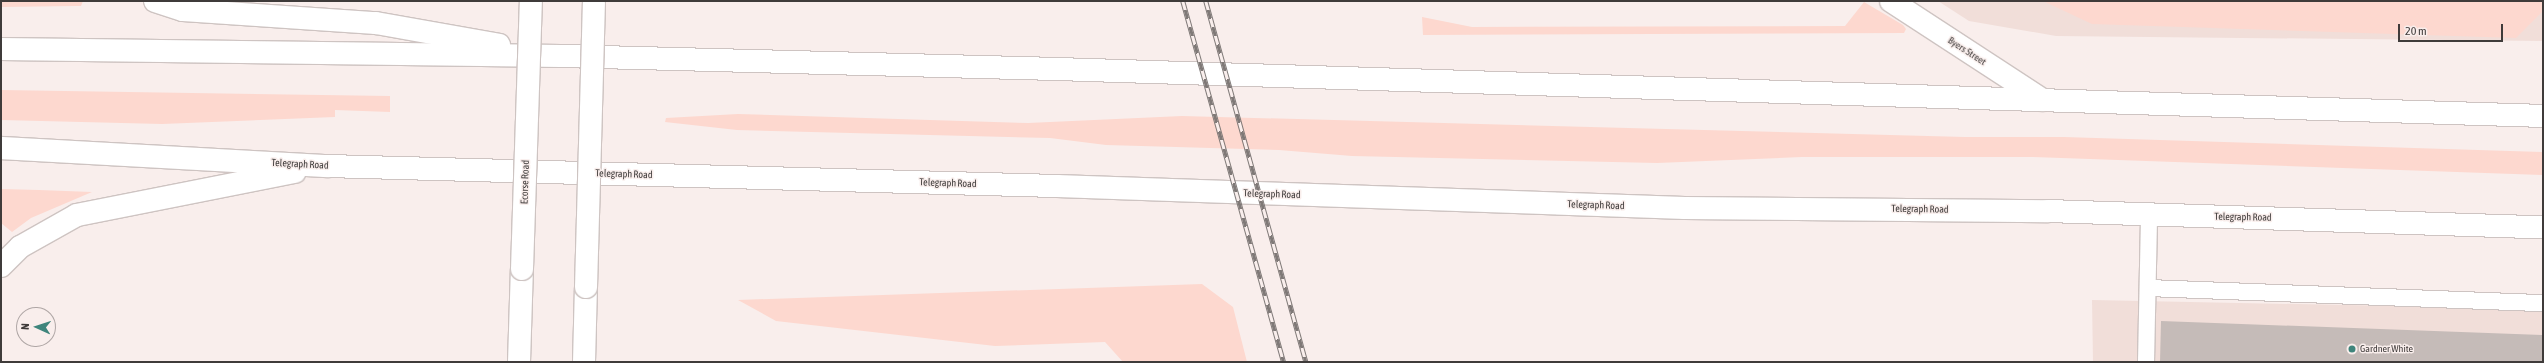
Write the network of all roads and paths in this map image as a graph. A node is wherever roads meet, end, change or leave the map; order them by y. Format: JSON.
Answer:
{"nodes":[{"id":1,"x":155,"y":1,"type":"edge"},
{"id":2,"x":531,"y":1,"type":"edge"},
{"id":3,"x":1891,"y":1,"type":"edge"},
{"id":4,"x":594,"y":2,"type":"edge"},
{"id":5,"x":1,"y":49,"type":"edge"},
{"id":6,"x":561,"y":56,"type":"junction"},
{"id":7,"x":2043,"y":100,"type":"junction"},
{"id":8,"x":2543,"y":116,"type":"edge"},
{"id":9,"x":1,"y":148,"type":"edge"},
{"id":10,"x":327,"y":166,"type":"junction"},
{"id":11,"x":2149,"y":215,"type":"junction"},
{"id":12,"x":2543,"y":227,"type":"edge"},
{"id":13,"x":1,"y":266,"type":"edge"},
{"id":14,"x":2148,"y":288,"type":"junction"},
{"id":15,"x":2543,"y":303,"type":"edge"},
{"id":16,"x":519,"y":362,"type":"edge"},
{"id":17,"x":584,"y":362,"type":"edge"},
{"id":18,"x":2146,"y":362,"type":"edge"}],
"edges":[{"from":1,"to":6,"type":"main road"},
{"from":2,"to":16,"type":"main road","name":"Ecorse Road","bridge":true},
{"from":3,"to":7,"type":"main road","name":"Byers Street"},
{"from":4,"to":17,"type":"main road","bridge":true},
{"from":5,"to":6,"type":"main road"},
{"from":6,"to":7,"type":"main road"},
{"from":7,"to":8,"type":"main road"},
{"from":9,"to":10,"type":"main road","name":"Telegraph Road"},
{"from":10,"to":11,"type":"main road","name":"Telegraph Road"},
{"from":10,"to":13,"type":"main road"},
{"from":11,"to":12,"type":"main road","name":"Telegraph Road"},
{"from":11,"to":14,"type":"lane"},
{"from":14,"to":15,"type":"lane"},
{"from":14,"to":18,"type":"lane"}]}
